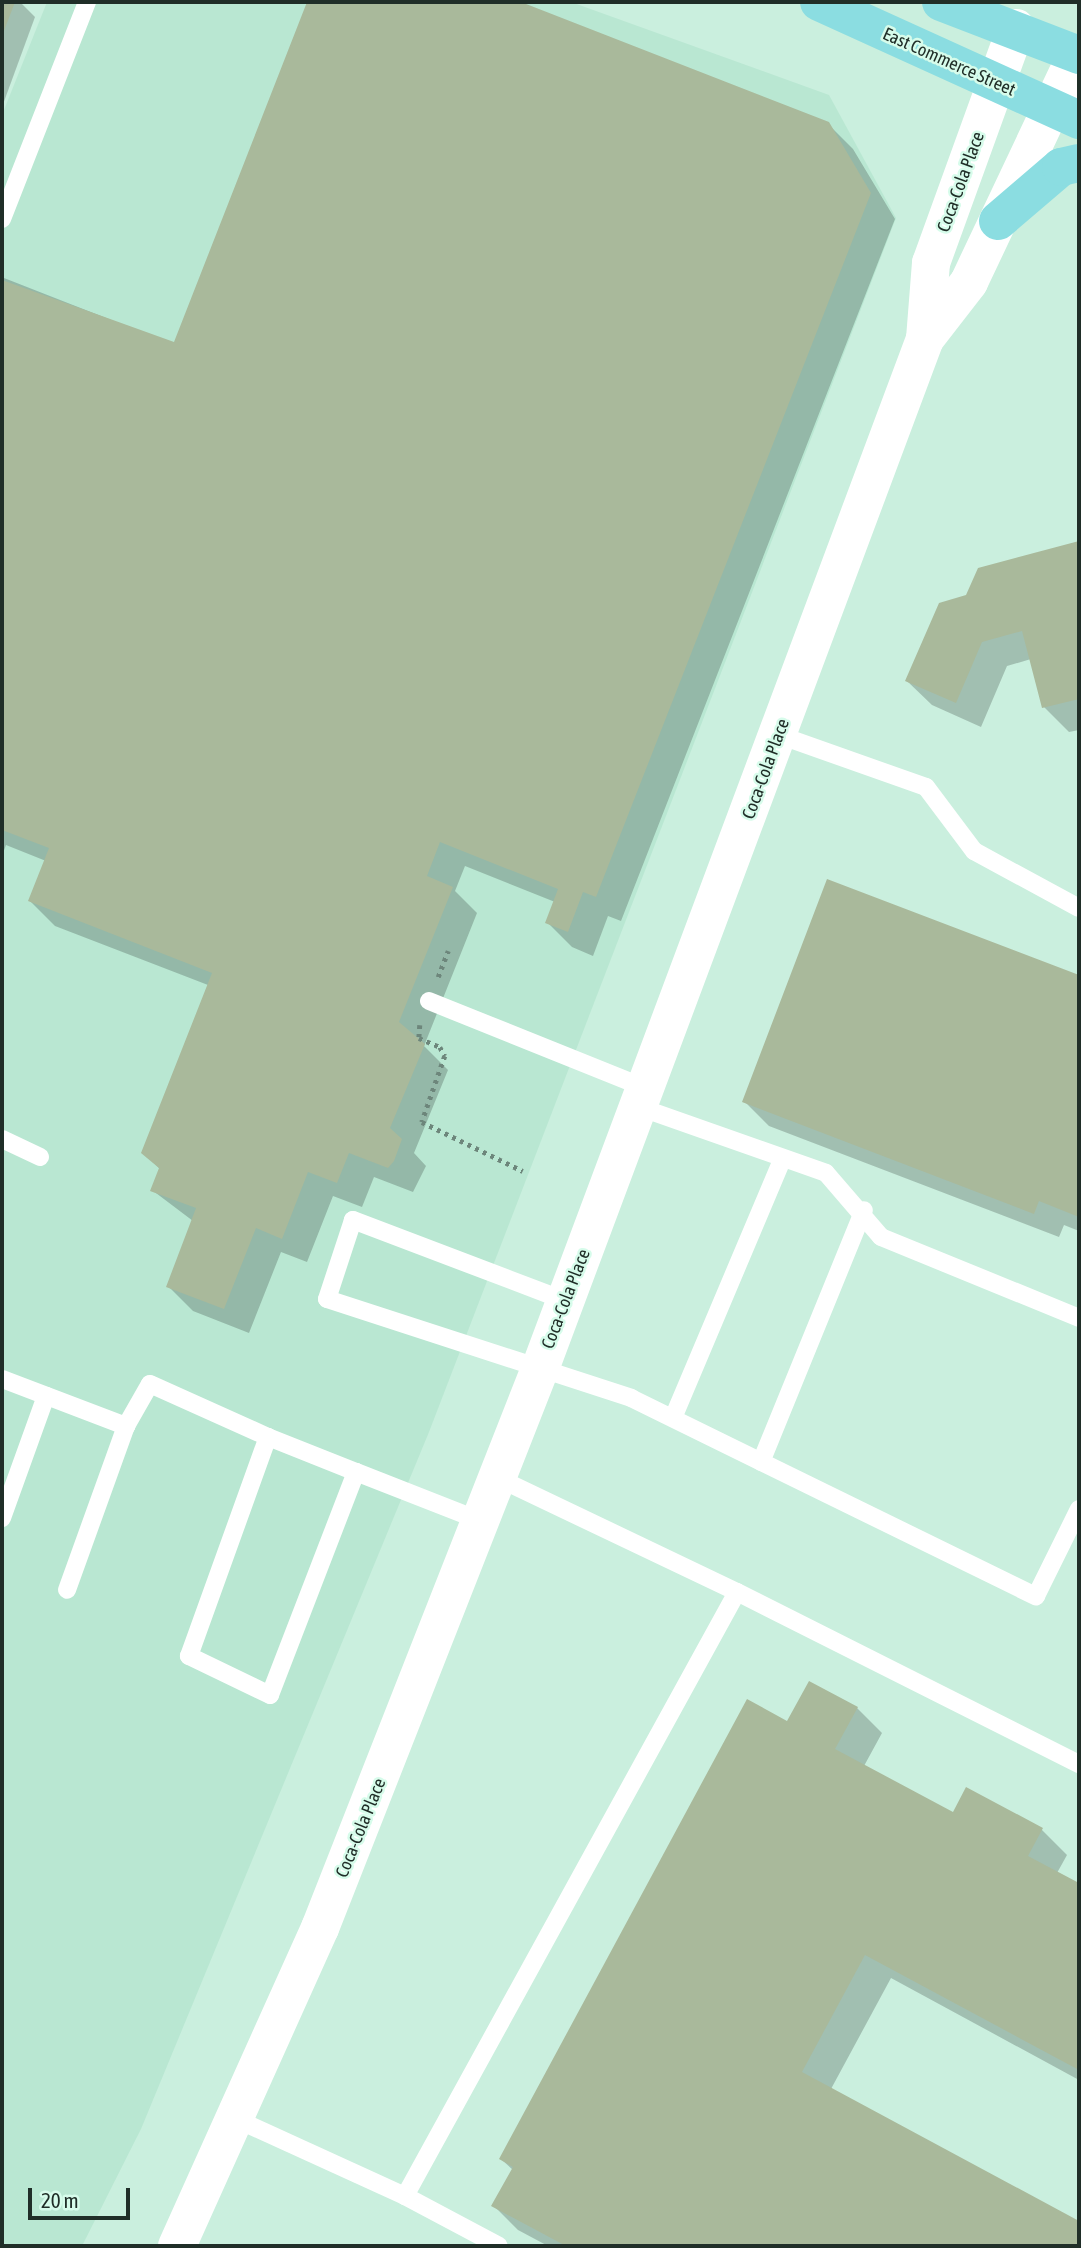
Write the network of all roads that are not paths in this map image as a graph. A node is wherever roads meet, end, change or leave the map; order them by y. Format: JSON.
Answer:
{"nodes":[{"id":1,"x":87,"y":2,"type":"edge"},
{"id":2,"x":819,"y":2,"type":"edge"},
{"id":3,"x":941,"y":2,"type":"edge"},
{"id":4,"x":1016,"y":28,"type":"junction"},
{"id":5,"x":1079,"y":52,"type":"edge"},
{"id":6,"x":996,"y":84,"type":"junction"},
{"id":7,"x":1066,"y":115,"type":"edge"},
{"id":8,"x":1079,"y":163,"type":"edge"},
{"id":9,"x":2,"y":219,"type":"edge"},
{"id":10,"x":998,"y":221,"type":"junction"},
{"id":11,"x":925,"y":339,"type":"junction"},
{"id":12,"x":779,"y":735,"type":"junction"},
{"id":13,"x":1079,"y":908,"type":"edge"},
{"id":14,"x":429,"y":1001,"type":"road end"},
{"id":15,"x":642,"y":1097,"type":"junction"},
{"id":16,"x":2,"y":1139,"type":"edge"},
{"id":17,"x":40,"y":1157,"type":"dead end"},
{"id":18,"x":783,"y":1158,"type":"junction"},
{"id":19,"x":863,"y":1210,"type":"junction"},
{"id":20,"x":566,"y":1301,"type":"junction"},
{"id":21,"x":1079,"y":1318,"type":"edge"},
{"id":22,"x":541,"y":1366,"type":"junction"},
{"id":23,"x":2,"y":1379,"type":"edge"},
{"id":24,"x":47,"y":1396,"type":"junction"},
{"id":25,"x":673,"y":1418,"type":"junction"},
{"id":26,"x":126,"y":1426,"type":"junction"},
{"id":27,"x":268,"y":1437,"type":"junction"},
{"id":28,"x":761,"y":1462,"type":"junction"},
{"id":29,"x":356,"y":1472,"type":"junction"},
{"id":30,"x":498,"y":1478,"type":"junction"},
{"id":31,"x":1079,"y":1509,"type":"edge"},
{"id":32,"x":2,"y":1518,"type":"edge"},
{"id":33,"x":481,"y":1521,"type":"junction"},
{"id":34,"x":67,"y":1590,"type":"dead end"},
{"id":35,"x":737,"y":1592,"type":"junction"},
{"id":36,"x":1079,"y":1764,"type":"edge"},
{"id":37,"x":236,"y":2119,"type":"junction"},
{"id":38,"x":405,"y":2196,"type":"junction"},
{"id":39,"x":177,"y":2246,"type":"edge"},
{"id":40,"x":499,"y":2246,"type":"edge"}],
"edges":[{"from":1,"to":9,"type":"lane"},
{"from":2,"to":6,"type":"main road","name":"East Commerce Street"},
{"from":3,"to":4,"type":"main road"},
{"from":4,"to":5,"type":"main road"},
{"from":4,"to":6,"type":"street","name":"Coca-Cola Place"},
{"from":5,"to":7,"type":"street","name":"Coca-Cola Place"},
{"from":6,"to":7,"type":"main road","name":"East Commerce Street"},
{"from":6,"to":11,"type":"street","name":"Coca-Cola Place"},
{"from":7,"to":10,"type":"street","name":"Coca-Cola Place"},
{"from":8,"to":10,"type":"main road"},
{"from":10,"to":11,"type":"street","name":"Coca-Cola Place"},
{"from":11,"to":12,"type":"street","name":"Coca-Cola Place"},
{"from":12,"to":13,"type":"lane"},
{"from":12,"to":15,"type":"street","name":"Coca-Cola Place"},
{"from":14,"to":15,"type":"lane"},
{"from":15,"to":18,"type":"lane"},
{"from":15,"to":20,"type":"street","name":"Coca-Cola Place"},
{"from":16,"to":17,"type":"lane"},
{"from":18,"to":19,"type":"lane"},
{"from":18,"to":25,"type":"lane"},
{"from":19,"to":21,"type":"lane"},
{"from":19,"to":28,"type":"lane"},
{"from":20,"to":22,"type":"street","name":"Coca-Cola Place"},
{"from":20,"to":22,"type":"lane"},
{"from":22,"to":25,"type":"lane"},
{"from":22,"to":30,"type":"street","name":"Coca-Cola Place"},
{"from":23,"to":24,"type":"lane"},
{"from":24,"to":26,"type":"lane"},
{"from":24,"to":32,"type":"lane"},
{"from":25,"to":28,"type":"lane"},
{"from":26,"to":27,"type":"lane"},
{"from":26,"to":34,"type":"lane"},
{"from":27,"to":29,"type":"lane"},
{"from":27,"to":29,"type":"lane"},
{"from":28,"to":31,"type":"lane"},
{"from":29,"to":33,"type":"lane"},
{"from":30,"to":33,"type":"street","name":"Coca-Cola Place"},
{"from":30,"to":35,"type":"lane"},
{"from":33,"to":37,"type":"street","name":"Coca-Cola Place"},
{"from":35,"to":36,"type":"lane"},
{"from":35,"to":38,"type":"lane"},
{"from":37,"to":38,"type":"lane"},
{"from":37,"to":39,"type":"street","name":"Coca-Cola Place"},
{"from":38,"to":40,"type":"lane"}]}
